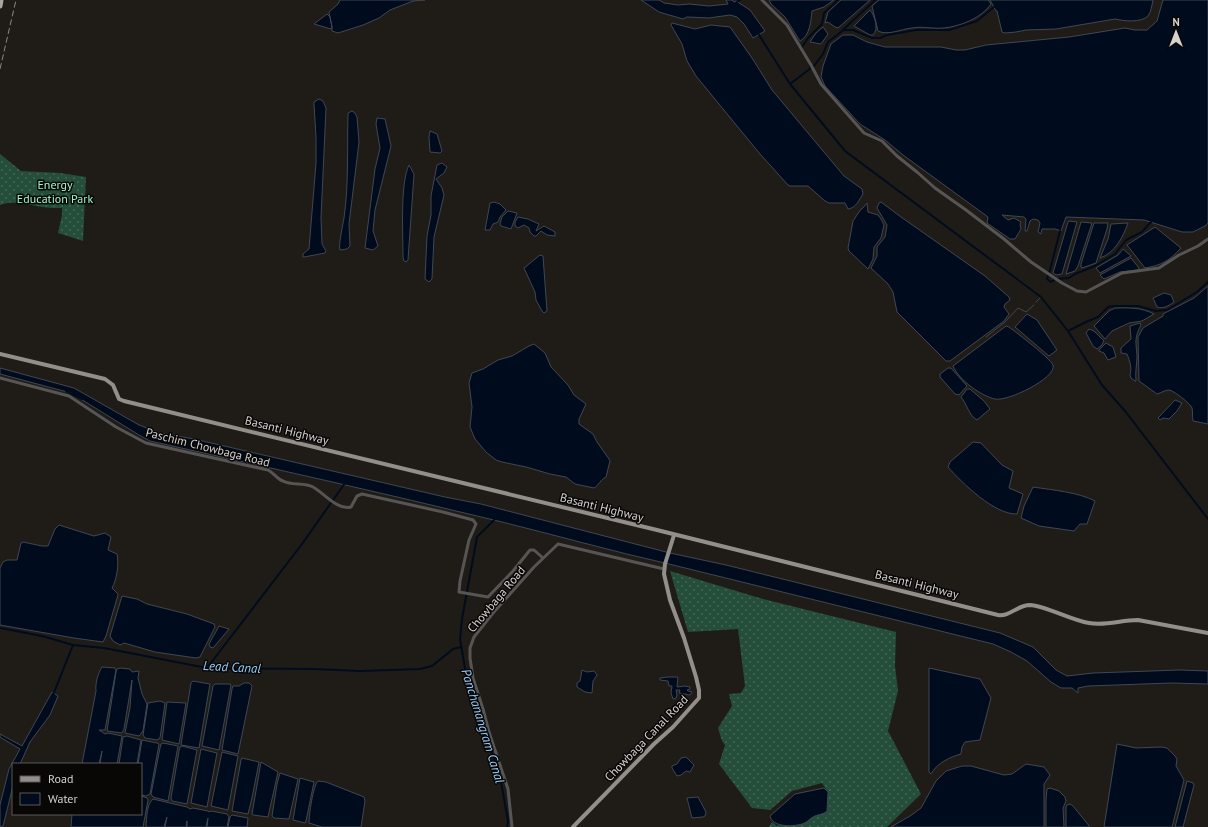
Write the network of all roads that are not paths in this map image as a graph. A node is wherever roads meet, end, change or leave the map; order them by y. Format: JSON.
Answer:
{"nodes":[{"id":1,"x":2,"y":0,"type":"edge"},
{"id":2,"x":762,"y":0,"type":"edge"},
{"id":3,"x":0,"y":6,"type":"edge"},
{"id":4,"x":0,"y":12,"type":"edge"},
{"id":5,"x":1208,"y":239,"type":"edge"},
{"id":6,"x":0,"y":354,"type":"edge"},
{"id":7,"x":0,"y":378,"type":"edge"},
{"id":8,"x":674,"y":535,"type":"junction"},
{"id":9,"x":543,"y":558,"type":"junction"},
{"id":10,"x":665,"y":566,"type":"junction"},
{"id":11,"x":1208,"y":633,"type":"edge"},
{"id":12,"x":512,"y":827,"type":"edge"},
{"id":13,"x":573,"y":827,"type":"edge"}],
"edges":[{"from":1,"to":3,"type":"highway"},
{"from":1,"to":4,"type":"main road"},
{"from":2,"to":5,"type":"street"},
{"from":6,"to":8,"type":"main road","name":"Basanti Highway"},
{"from":7,"to":9,"type":"street","name":"Paschim Chowbaga Road"},
{"from":8,"to":10,"type":"main road"},
{"from":8,"to":11,"type":"main road","name":"Basanti Highway"},
{"from":9,"to":10,"type":"street","name":"Chowbaga Road"},
{"from":9,"to":12,"type":"street","name":"Chowbaga Road"},
{"from":10,"to":13,"type":"main road","name":"Chowbaga Canal Road"}]}
